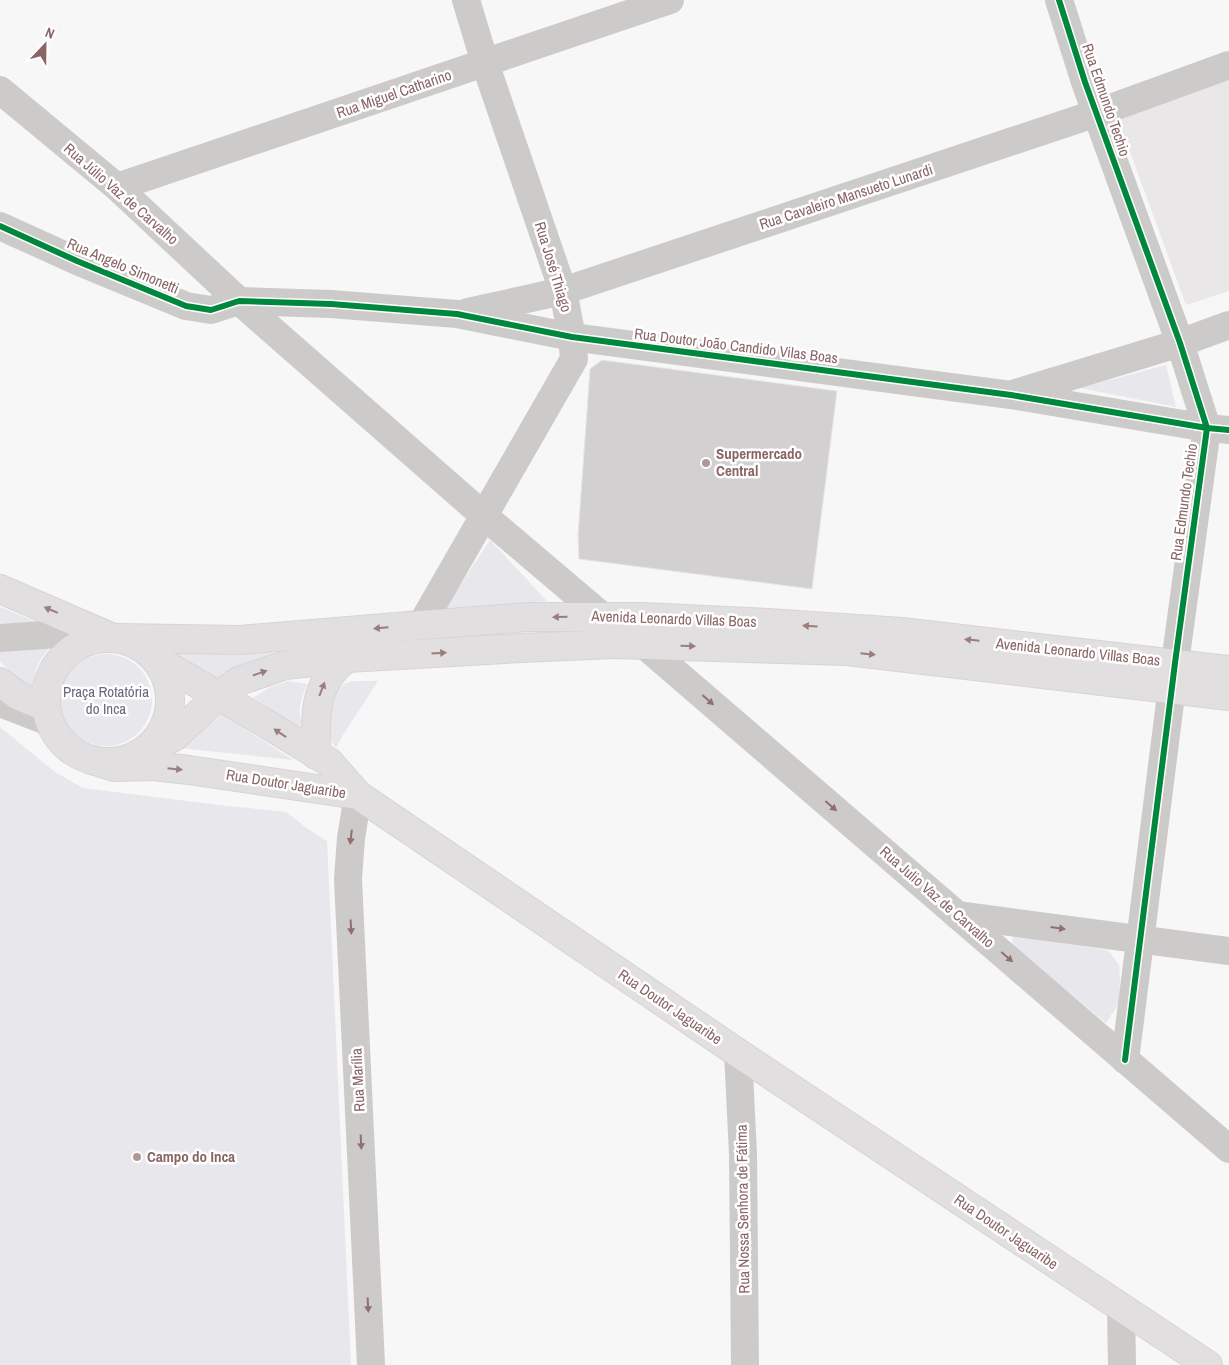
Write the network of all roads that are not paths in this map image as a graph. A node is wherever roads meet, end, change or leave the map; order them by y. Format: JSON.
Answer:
{"nodes":[{"id":1,"x":466,"y":0,"type":"edge"},
{"id":2,"x":670,"y":0,"type":"edge"},
{"id":3,"x":1059,"y":0,"type":"edge"},
{"id":4,"x":485,"y":63,"type":"junction"},
{"id":5,"x":1229,"y":65,"type":"edge"},
{"id":6,"x":0,"y":90,"type":"edge"},
{"id":7,"x":1097,"y":114,"type":"junction"},
{"id":8,"x":117,"y":187,"type":"junction"},
{"id":9,"x":0,"y":226,"type":"edge"},
{"id":10,"x":563,"y":290,"type":"junction"},
{"id":11,"x":240,"y":301,"type":"junction"},
{"id":12,"x":457,"y":314,"type":"junction"},
{"id":13,"x":1229,"y":325,"type":"edge"},
{"id":14,"x":572,"y":337,"type":"junction"},
{"id":15,"x":1180,"y":343,"type":"junction"},
{"id":16,"x":1011,"y":394,"type":"junction"},
{"id":17,"x":1218,"y":429,"type":"edge"},
{"id":18,"x":483,"y":515,"type":"junction"},
{"id":19,"x":0,"y":589,"type":"edge"},
{"id":20,"x":602,"y":616,"type":"junction"},
{"id":21,"x":421,"y":625,"type":"junction"},
{"id":22,"x":0,"y":638,"type":"edge"},
{"id":23,"x":111,"y":638,"type":"junction"},
{"id":24,"x":644,"y":645,"type":"junction"},
{"id":25,"x":153,"y":657,"type":"junction"},
{"id":26,"x":347,"y":658,"type":"junction"},
{"id":27,"x":1229,"y":670,"type":"edge"},
{"id":28,"x":1173,"y":676,"type":"junction"},
{"id":29,"x":0,"y":682,"type":"edge"},
{"id":30,"x":218,"y":696,"type":"junction"},
{"id":31,"x":1229,"y":696,"type":"edge"},
{"id":32,"x":0,"y":703,"type":"edge"},
{"id":33,"x":48,"y":714,"type":"junction"},
{"id":34,"x":136,"y":755,"type":"junction"},
{"id":35,"x":316,"y":755,"type":"junction"},
{"id":36,"x":92,"y":760,"type":"junction"},
{"id":37,"x":358,"y":795,"type":"junction"},
{"id":38,"x":957,"y":915,"type":"junction"},
{"id":39,"x":1141,"y":940,"type":"junction"},
{"id":40,"x":1229,"y":951,"type":"edge"},
{"id":41,"x":738,"y":1053,"type":"junction"},
{"id":42,"x":1125,"y":1060,"type":"junction"},
{"id":43,"x":1229,"y":1149,"type":"edge"},
{"id":44,"x":1121,"y":1308,"type":"junction"},
{"id":45,"x":371,"y":1365,"type":"edge"},
{"id":46,"x":745,"y":1365,"type":"edge"},
{"id":47,"x":1122,"y":1365,"type":"edge"},
{"id":48,"x":1208,"y":1365,"type":"edge"}],
"edges":[{"from":1,"to":4,"type":"street","name":"Rua José Thiago"},
{"from":2,"to":4,"type":"street","name":"Rua Miguel Catharino"},
{"from":3,"to":7,"type":"street","name":"Rua Edmundo Techio"},
{"from":4,"to":8,"type":"street","name":"Rua Miguel Catharino"},
{"from":4,"to":10,"type":"street","name":"Rua José Thiago"},
{"from":5,"to":7,"type":"street","name":"Rua Cavaleiro Mansueto Lunardi"},
{"from":6,"to":8,"type":"street","name":"Rua Júlio Vaz de Carvalho"},
{"from":7,"to":10,"type":"street","name":"Rua Cavaleiro Mansueto Lunardi"},
{"from":7,"to":15,"type":"street","name":"Rua Edmundo Techio"},
{"from":8,"to":11,"type":"street","name":"Rua Júlio Vaz de Carvalho"},
{"from":9,"to":11,"type":"street","name":"Rua Angelo Simonetti"},
{"from":10,"to":12,"type":"street","name":"Rua Cavaleiro Mansueto Lunardi"},
{"from":10,"to":14,"type":"street","name":"Rua José Thiago"},
{"from":11,"to":12,"type":"street","name":"Rua Doutor João Candido Vilas Boas"},
{"from":11,"to":18,"type":"street","name":"Rua Júlio Vaz de Carvalho"},
{"from":12,"to":14,"type":"street","name":"Rua Doutor João Candido Vilas Boas"},
{"from":13,"to":15,"type":"street"},
{"from":14,"to":16,"type":"street","name":"Rua Doutor João Candido Vilas Boas"},
{"from":14,"to":18,"type":"street","name":"Rua José Thiago"},
{"from":15,"to":16,"type":"street"},
{"from":15,"to":17,"type":"street","name":"Rua Edmundo Techio"},
{"from":16,"to":17,"type":"street","name":"Rua Doutor João Candido Vilas Boas"},
{"from":17,"to":28,"type":"street","name":"Rua Edmundo Techio"},
{"from":18,"to":20,"type":"street","name":"Rua Júlio Vaz de Carvalho"},
{"from":18,"to":21,"type":"street","name":"Rua José Thiago"},
{"from":23,"to":19,"type":"main road","one_way":true},
{"from":20,"to":21,"type":"main road","name":"Avenida Leonardo Villas Boas","one_way":true},
{"from":28,"to":20,"type":"main road","name":"Avenida Leonardo Villas Boas","one_way":true},
{"from":21,"to":23,"type":"main road","name":"Avenida Leonardo Villas Boas","one_way":true},
{"from":22,"to":23,"type":"street"},
{"from":23,"to":25,"type":"main road"},
{"from":23,"to":33,"type":"main road"},
{"from":26,"to":24,"type":"main road","name":"Avenida Leonardo Villas Boas","one_way":true},
{"from":24,"to":28,"type":"main road","name":"Avenida Leonardo Villas Boas","one_way":true},
{"from":24,"to":38,"type":"street","name":"Rua Julio Vaz de Carvalho","one_way":true},
{"from":25,"to":30,"type":"main road"},
{"from":25,"to":34,"type":"main road"},
{"from":30,"to":26,"type":"main road","name":"Avenida Leonardo Villas Boas","one_way":true},
{"from":35,"to":26,"type":"main road","one_way":true},
{"from":27,"to":28,"type":"main road","name":"Avenida Leonardo Villas Boas"},
{"from":28,"to":31,"type":"main road","name":"Avenida Leonardo Villas Boas"},
{"from":28,"to":39,"type":"street","name":"Rua Edmundo Techio"},
{"from":29,"to":33,"type":"main road"},
{"from":30,"to":34,"type":"main road","name":"Avenida Leonardo Villas Boas"},
{"from":35,"to":30,"type":"main road","one_way":true},
{"from":32,"to":33,"type":"street"},
{"from":33,"to":36,"type":"main road"},
{"from":34,"to":36,"type":"main road"},
{"from":35,"to":37,"type":"main road"},
{"from":36,"to":37,"type":"main road","name":"Rua Doutor Jaguaribe","one_way":true},
{"from":37,"to":41,"type":"main road","name":"Rua Doutor Jaguaribe"},
{"from":37,"to":45,"type":"street","name":"Rua Marília","one_way":true},
{"from":38,"to":39,"type":"street","one_way":true},
{"from":38,"to":42,"type":"street","name":"Rua Julio Vaz de Carvalho","one_way":true},
{"from":39,"to":40,"type":"street"},
{"from":39,"to":42,"type":"street","name":"Rua Edmundo Techio"},
{"from":41,"to":44,"type":"main road","name":"Rua Doutor Jaguaribe"},
{"from":41,"to":46,"type":"street","name":"Rua Nossa Senhora de Fátima"},
{"from":42,"to":43,"type":"street","name":"Rua Julio Vaz de Carvalho"},
{"from":44,"to":47,"type":"street"},
{"from":44,"to":48,"type":"main road","name":"Rua Doutor Jaguaribe"}]}
